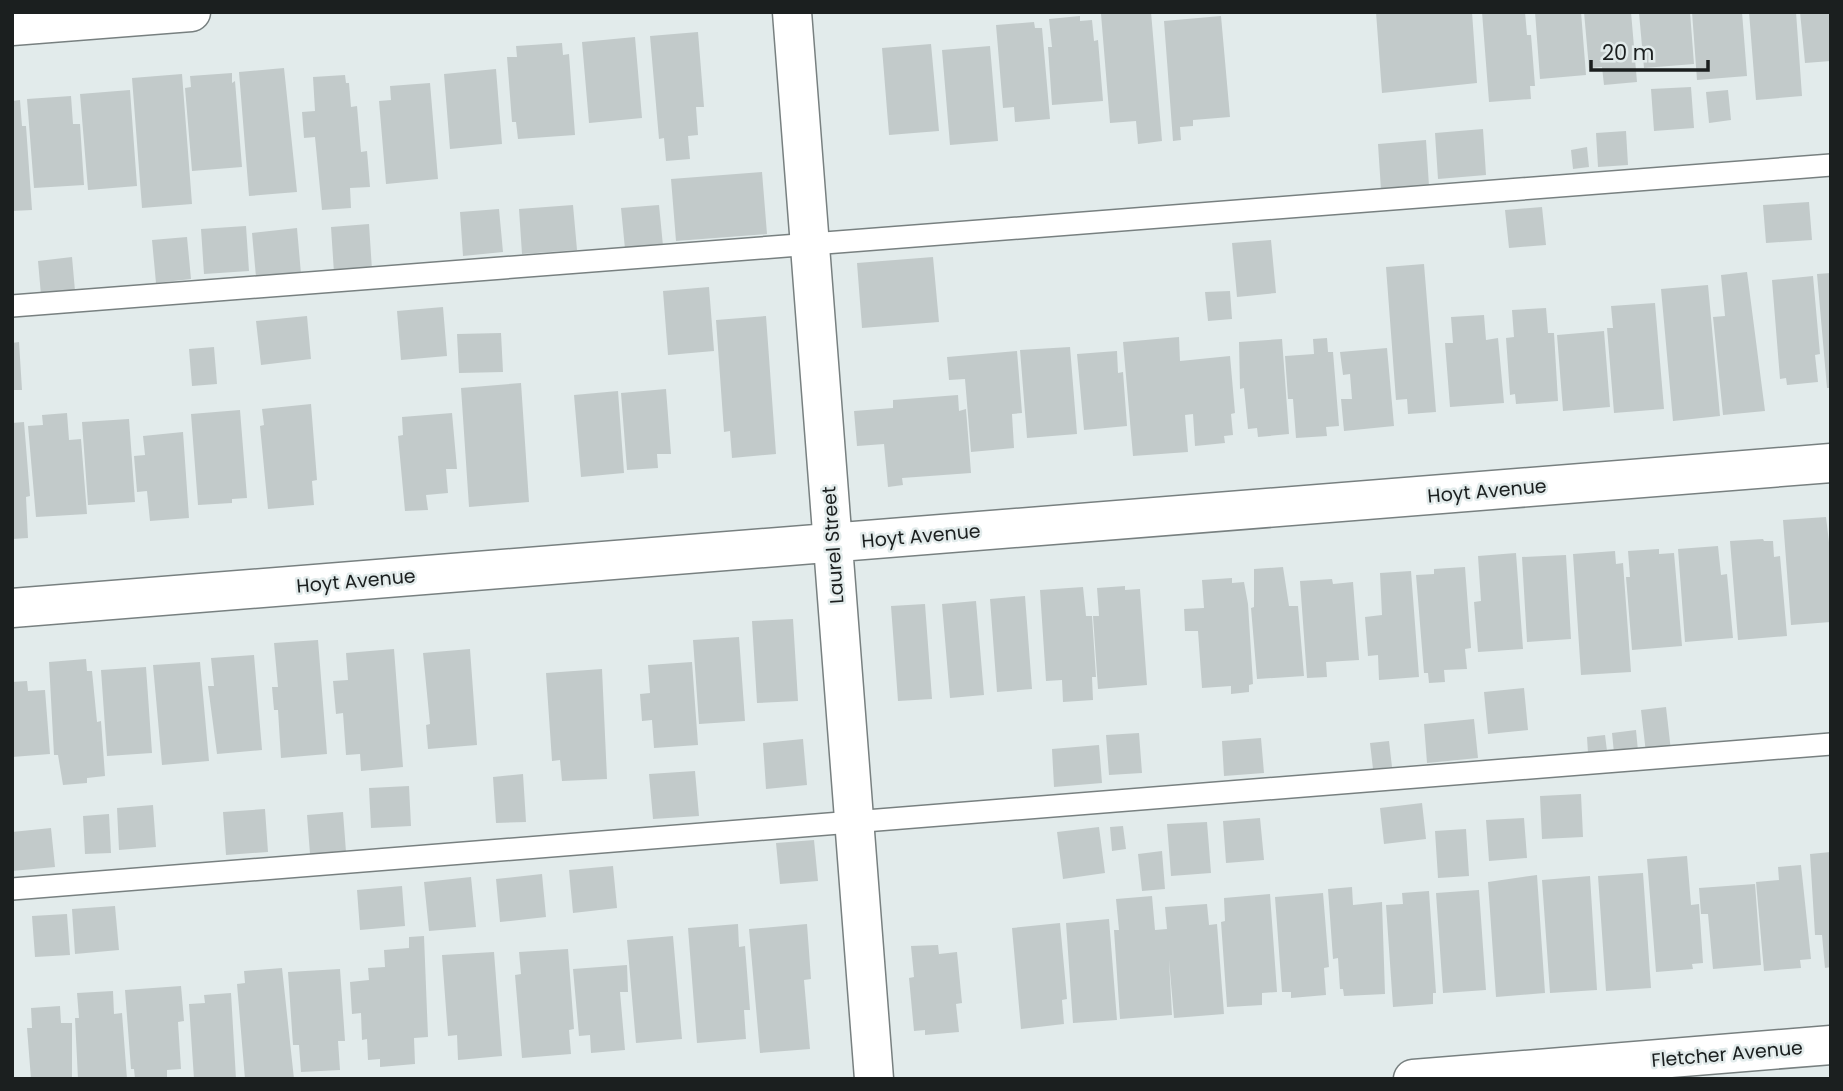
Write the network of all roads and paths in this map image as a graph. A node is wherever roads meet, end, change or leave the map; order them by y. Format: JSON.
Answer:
{"nodes":[{"id":1,"x":191,"y":12,"type":"edge"},
{"id":2,"x":792,"y":12,"type":"edge"},
{"id":3,"x":12,"y":26,"type":"edge"},
{"id":4,"x":1831,"y":166,"type":"edge"},
{"id":5,"x":810,"y":245,"type":"junction"},
{"id":6,"x":12,"y":306,"type":"edge"},
{"id":7,"x":1831,"y":463,"type":"edge"},
{"id":8,"x":833,"y":542,"type":"junction"},
{"id":9,"x":12,"y":608,"type":"edge"},
{"id":10,"x":1831,"y":744,"type":"edge"},
{"id":11,"x":854,"y":822,"type":"junction"},
{"id":12,"x":12,"y":889,"type":"edge"},
{"id":13,"x":1831,"y":1045,"type":"edge"},
{"id":14,"x":874,"y":1079,"type":"edge"},
{"id":15,"x":1413,"y":1079,"type":"edge"}],
"edges":[{"from":1,"to":3,"type":"street"},
{"from":2,"to":5,"type":"street","name":"Laurel Street"},
{"from":4,"to":5,"type":"lane"},
{"from":5,"to":6,"type":"lane"},
{"from":5,"to":8,"type":"street","name":"Laurel Street"},
{"from":7,"to":8,"type":"street","name":"Hoyt Avenue"},
{"from":8,"to":9,"type":"street","name":"Hoyt Avenue"},
{"from":8,"to":11,"type":"street","name":"Laurel Street"},
{"from":10,"to":11,"type":"lane"},
{"from":11,"to":12,"type":"lane"},
{"from":11,"to":14,"type":"street","name":"Laurel Street"},
{"from":13,"to":15,"type":"street","name":"Fletcher Avenue"}]}
